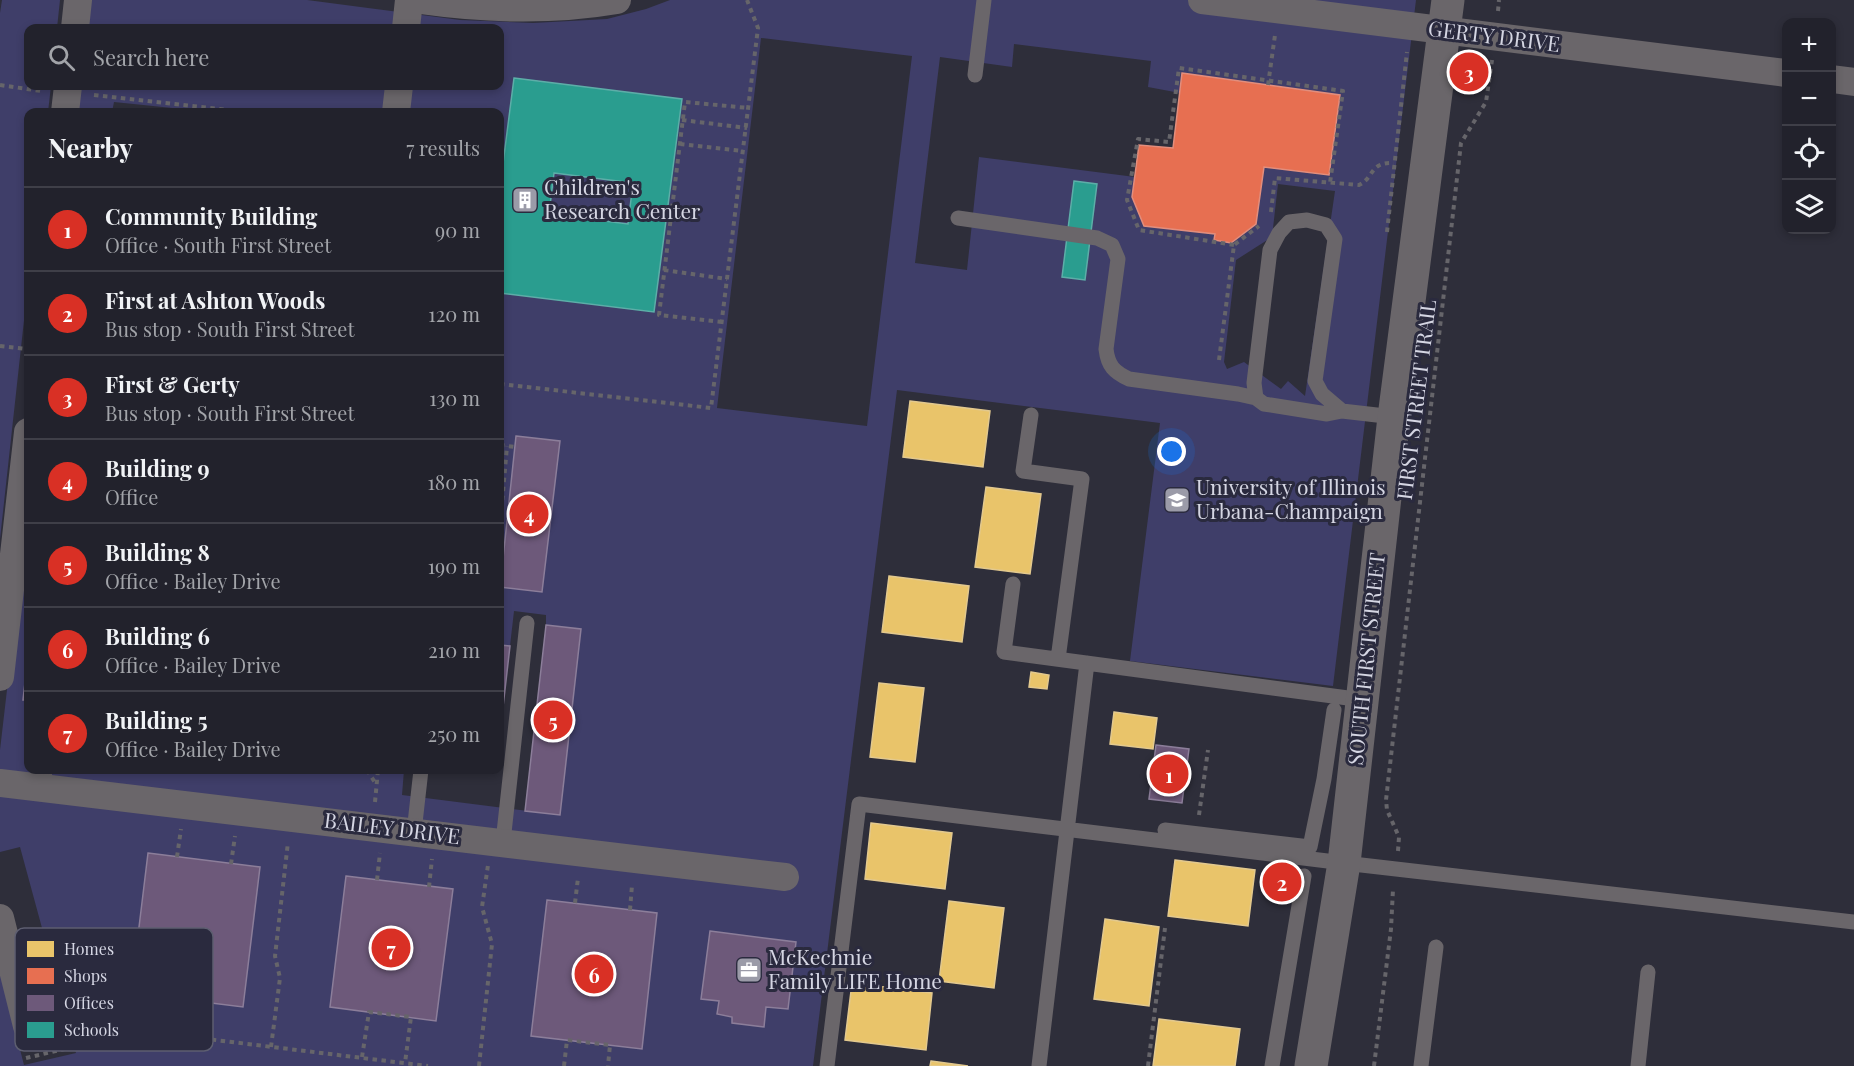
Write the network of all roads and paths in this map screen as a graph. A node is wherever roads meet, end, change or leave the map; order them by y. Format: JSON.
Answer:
{"nodes":[{"id":1,"x":78,"y":0,"type":"edge"},
{"id":2,"x":409,"y":0,"type":"edge"},
{"id":3,"x":420,"y":0,"type":"edge"},
{"id":4,"x":617,"y":0,"type":"edge"},
{"id":5,"x":747,"y":0,"type":"edge"},
{"id":6,"x":984,"y":0,"type":"edge"},
{"id":7,"x":1202,"y":0,"type":"edge"},
{"id":8,"x":572,"y":3,"type":"edge"},
{"id":9,"x":1309,"y":7,"type":"edge"},
{"id":10,"x":1279,"y":10,"type":"junction"},
{"id":11,"x":1446,"y":15,"type":"edge"},
{"id":12,"x":75,"y":24,"type":"edge"},
{"id":13,"x":406,"y":24,"type":"edge"},
{"id":14,"x":1492,"y":64,"type":"dead end"},
{"id":15,"x":1782,"y":73,"type":"edge"},
{"id":16,"x":975,"y":75,"type":"dead end"},
{"id":17,"x":1836,"y":80,"type":"edge"},
{"id":18,"x":1854,"y":82,"type":"edge"},
{"id":19,"x":1268,"y":83,"type":"junction"},
{"id":20,"x":0,"y":85,"type":"edge"},
{"id":21,"x":24,"y":89,"type":"edge"},
{"id":22,"x":31,"y":90,"type":"edge"},
{"id":23,"x":399,"y":90,"type":"edge"},
{"id":24,"x":69,"y":96,"type":"edge"},
{"id":25,"x":201,"y":108,"type":"edge"},
{"id":26,"x":396,"y":108,"type":"edge"},
{"id":27,"x":749,"y":108,"type":"junction"},
{"id":28,"x":682,"y":120,"type":"junction"},
{"id":29,"x":747,"y":128,"type":"junction"},
{"id":30,"x":680,"y":144,"type":"junction"},
{"id":31,"x":743,"y":151,"type":"junction"},
{"id":32,"x":1330,"y":183,"type":"dead end"},
{"id":33,"x":958,"y":218,"type":"dead end"},
{"id":34,"x":1234,"y":245,"type":"dead end"},
{"id":35,"x":664,"y":270,"type":"junction"},
{"id":36,"x":727,"y":279,"type":"junction"},
{"id":37,"x":722,"y":322,"type":"junction"},
{"id":38,"x":0,"y":346,"type":"edge"},
{"id":39,"x":24,"y":349,"type":"edge"},
{"id":40,"x":504,"y":384,"type":"edge"},
{"id":41,"x":1256,"y":399,"type":"junction"},
{"id":42,"x":1342,"y":411,"type":"junction"},
{"id":43,"x":1031,"y":415,"type":"dead end"},
{"id":44,"x":1394,"y":417,"type":"junction"},
{"id":45,"x":504,"y":446,"type":"edge"},
{"id":46,"x":507,"y":446,"type":"junction"},
{"id":47,"x":515,"y":447,"type":"dead end"},
{"id":48,"x":24,"y":467,"type":"edge"},
{"id":49,"x":504,"y":480,"type":"edge"},
{"id":50,"x":1013,"y":584,"type":"dead end"},
{"id":51,"x":527,"y":623,"type":"dead end"},
{"id":52,"x":1058,"y":659,"type":"junction"},
{"id":53,"x":1087,"y":663,"type":"junction"},
{"id":54,"x":0,"y":677,"type":"edge"},
{"id":55,"x":1348,"y":705,"type":"junction"},
{"id":56,"x":504,"y":722,"type":"edge"},
{"id":57,"x":516,"y":723,"type":"junction"},
{"id":58,"x":1208,"y":750,"type":"dead end"},
{"id":59,"x":370,"y":774,"type":"edge"},
{"id":60,"x":377,"y":774,"type":"edge"},
{"id":61,"x":421,"y":774,"type":"edge"},
{"id":62,"x":44,"y":779,"type":"edge"},
{"id":63,"x":0,"y":783,"type":"edge"},
{"id":64,"x":376,"y":784,"type":"junction"},
{"id":65,"x":182,"y":820,"type":"dead end"},
{"id":66,"x":236,"y":826,"type":"dead end"},
{"id":67,"x":1067,"y":830,"type":"junction"},
{"id":68,"x":1165,"y":830,"type":"dead end"},
{"id":69,"x":290,"y":832,"type":"dead end"},
{"id":70,"x":1197,"y":834,"type":"junction"},
{"id":71,"x":376,"y":835,"type":"junction"},
{"id":72,"x":424,"y":840,"type":"junction"},
{"id":73,"x":496,"y":849,"type":"junction"},
{"id":74,"x":1399,"y":850,"type":"dead end"},
{"id":75,"x":177,"y":857,"type":"dead end"},
{"id":76,"x":1344,"y":863,"type":"junction"},
{"id":77,"x":231,"y":864,"type":"dead end"},
{"id":78,"x":578,"y":875,"type":"dead end"},
{"id":79,"x":1304,"y":876,"type":"dead end"},
{"id":80,"x":785,"y":877,"type":"dead end"},
{"id":81,"x":377,"y":880,"type":"dead end"},
{"id":82,"x":633,"y":881,"type":"dead end"},
{"id":83,"x":1394,"y":884,"type":"dead end"},
{"id":84,"x":429,"y":887,"type":"dead end"},
{"id":85,"x":575,"y":903,"type":"dead end"},
{"id":86,"x":630,"y":910,"type":"dead end"},
{"id":87,"x":0,"y":918,"type":"edge"},
{"id":88,"x":1854,"y":922,"type":"edge"},
{"id":89,"x":1165,"y":928,"type":"dead end"},
{"id":90,"x":1436,"y":947,"type":"dead end"},
{"id":91,"x":1648,"y":972,"type":"dead end"},
{"id":92,"x":15,"y":978,"type":"edge"},
{"id":93,"x":213,"y":1040,"type":"edge"},
{"id":94,"x":271,"y":1047,"type":"junction"},
{"id":95,"x":58,"y":1051,"type":"edge"},
{"id":96,"x":362,"y":1058,"type":"junction"},
{"id":97,"x":26,"y":1059,"type":"dead end"},
{"id":98,"x":405,"y":1063,"type":"junction"},
{"id":99,"x":428,"y":1066,"type":"edge"},
{"id":100,"x":479,"y":1066,"type":"edge"},
{"id":101,"x":564,"y":1066,"type":"edge"},
{"id":102,"x":608,"y":1066,"type":"edge"},
{"id":103,"x":827,"y":1066,"type":"edge"},
{"id":104,"x":1039,"y":1066,"type":"edge"},
{"id":105,"x":1148,"y":1066,"type":"edge"},
{"id":106,"x":1272,"y":1066,"type":"edge"},
{"id":107,"x":1311,"y":1066,"type":"edge"},
{"id":108,"x":1374,"y":1066,"type":"edge"},
{"id":109,"x":1421,"y":1066,"type":"edge"},
{"id":110,"x":1638,"y":1066,"type":"edge"}],
"edges":[{"from":1,"to":12,"type":"street"},
{"from":2,"to":13,"type":"street"},
{"from":3,"to":8,"type":"street"},
{"from":4,"to":8,"type":"street"},
{"from":5,"to":27,"type":"path"},
{"from":6,"to":16,"type":"lane"},
{"from":7,"to":10,"type":"street","name":"GERTY DRIVE"},
{"from":9,"to":10,"type":"street","name":"GERTY DRIVE"},
{"from":9,"to":11,"type":"street","name":"GERTY DRIVE"},
{"from":10,"to":19,"type":"path"},
{"from":11,"to":15,"type":"street","name":"GERTY DRIVE"},
{"from":11,"to":44,"type":"street","name":"SOUTH FIRST STREET"},
{"from":14,"to":74,"type":"path","name":"FIRST STREET TRAIL"},
{"from":17,"to":18,"type":"street"},
{"from":19,"to":32,"type":"path"},
{"from":19,"to":34,"type":"path"},
{"from":20,"to":21,"type":"path"},
{"from":22,"to":24,"type":"path"},
{"from":23,"to":26,"type":"street"},
{"from":24,"to":25,"type":"path"},
{"from":27,"to":28,"type":"path"},
{"from":27,"to":29,"type":"path"},
{"from":28,"to":29,"type":"path"},
{"from":28,"to":30,"type":"path"},
{"from":29,"to":31,"type":"path"},
{"from":30,"to":31,"type":"path"},
{"from":30,"to":35,"type":"path"},
{"from":31,"to":36,"type":"path"},
{"from":33,"to":41,"type":"lane"},
{"from":35,"to":36,"type":"path"},
{"from":35,"to":37,"type":"path"},
{"from":36,"to":37,"type":"path"},
{"from":37,"to":40,"type":"path"},
{"from":38,"to":39,"type":"path"},
{"from":41,"to":42,"type":"lane"},
{"from":41,"to":42,"type":"lane"},
{"from":42,"to":44,"type":"lane"},
{"from":43,"to":52,"type":"lane"},
{"from":44,"to":55,"type":"street","name":"SOUTH FIRST STREET"},
{"from":45,"to":46,"type":"path"},
{"from":46,"to":47,"type":"path"},
{"from":46,"to":49,"type":"path"},
{"from":48,"to":54,"type":"street"},
{"from":50,"to":52,"type":"lane"},
{"from":51,"to":57,"type":"lane"},
{"from":52,"to":53,"type":"lane"},
{"from":53,"to":55,"type":"lane"},
{"from":53,"to":67,"type":"lane"},
{"from":55,"to":70,"type":"lane"},
{"from":55,"to":76,"type":"street","name":"SOUTH FIRST STREET"},
{"from":56,"to":57,"type":"lane"},
{"from":57,"to":73,"type":"lane"},
{"from":58,"to":70,"type":"path"},
{"from":59,"to":64,"type":"path"},
{"from":60,"to":64,"type":"path"},
{"from":61,"to":72,"type":"lane"},
{"from":62,"to":63,"type":"street","name":"BAILEY DRIVE"},
{"from":62,"to":71,"type":"street","name":"BAILEY DRIVE"},
{"from":64,"to":71,"type":"path"},
{"from":65,"to":75,"type":"path"},
{"from":66,"to":77,"type":"path"},
{"from":67,"to":76,"type":"lane"},
{"from":67,"to":103,"type":"lane"},
{"from":67,"to":104,"type":"lane"},
{"from":68,"to":70,"type":"lane"},
{"from":69,"to":94,"type":"path"},
{"from":71,"to":72,"type":"street","name":"BAILEY DRIVE"},
{"from":71,"to":81,"type":"path"},
{"from":72,"to":73,"type":"street","name":"BAILEY DRIVE"},
{"from":72,"to":84,"type":"path"},
{"from":73,"to":80,"type":"street","name":"BAILEY DRIVE"},
{"from":73,"to":100,"type":"path"},
{"from":76,"to":88,"type":"lane"},
{"from":76,"to":107,"type":"street","name":"SOUTH FIRST STREET"},
{"from":78,"to":85,"type":"path"},
{"from":79,"to":106,"type":"lane"},
{"from":82,"to":86,"type":"path"},
{"from":83,"to":108,"type":"path"},
{"from":87,"to":92,"type":"street"},
{"from":89,"to":105,"type":"path"},
{"from":90,"to":109,"type":"lane"},
{"from":91,"to":110,"type":"lane"},
{"from":93,"to":94,"type":"path"},
{"from":94,"to":96,"type":"path"},
{"from":95,"to":97,"type":"path"},
{"from":96,"to":98,"type":"path"},
{"from":96,"to":98,"type":"path"},
{"from":98,"to":99,"type":"path"},
{"from":101,"to":102,"type":"path"}]}
